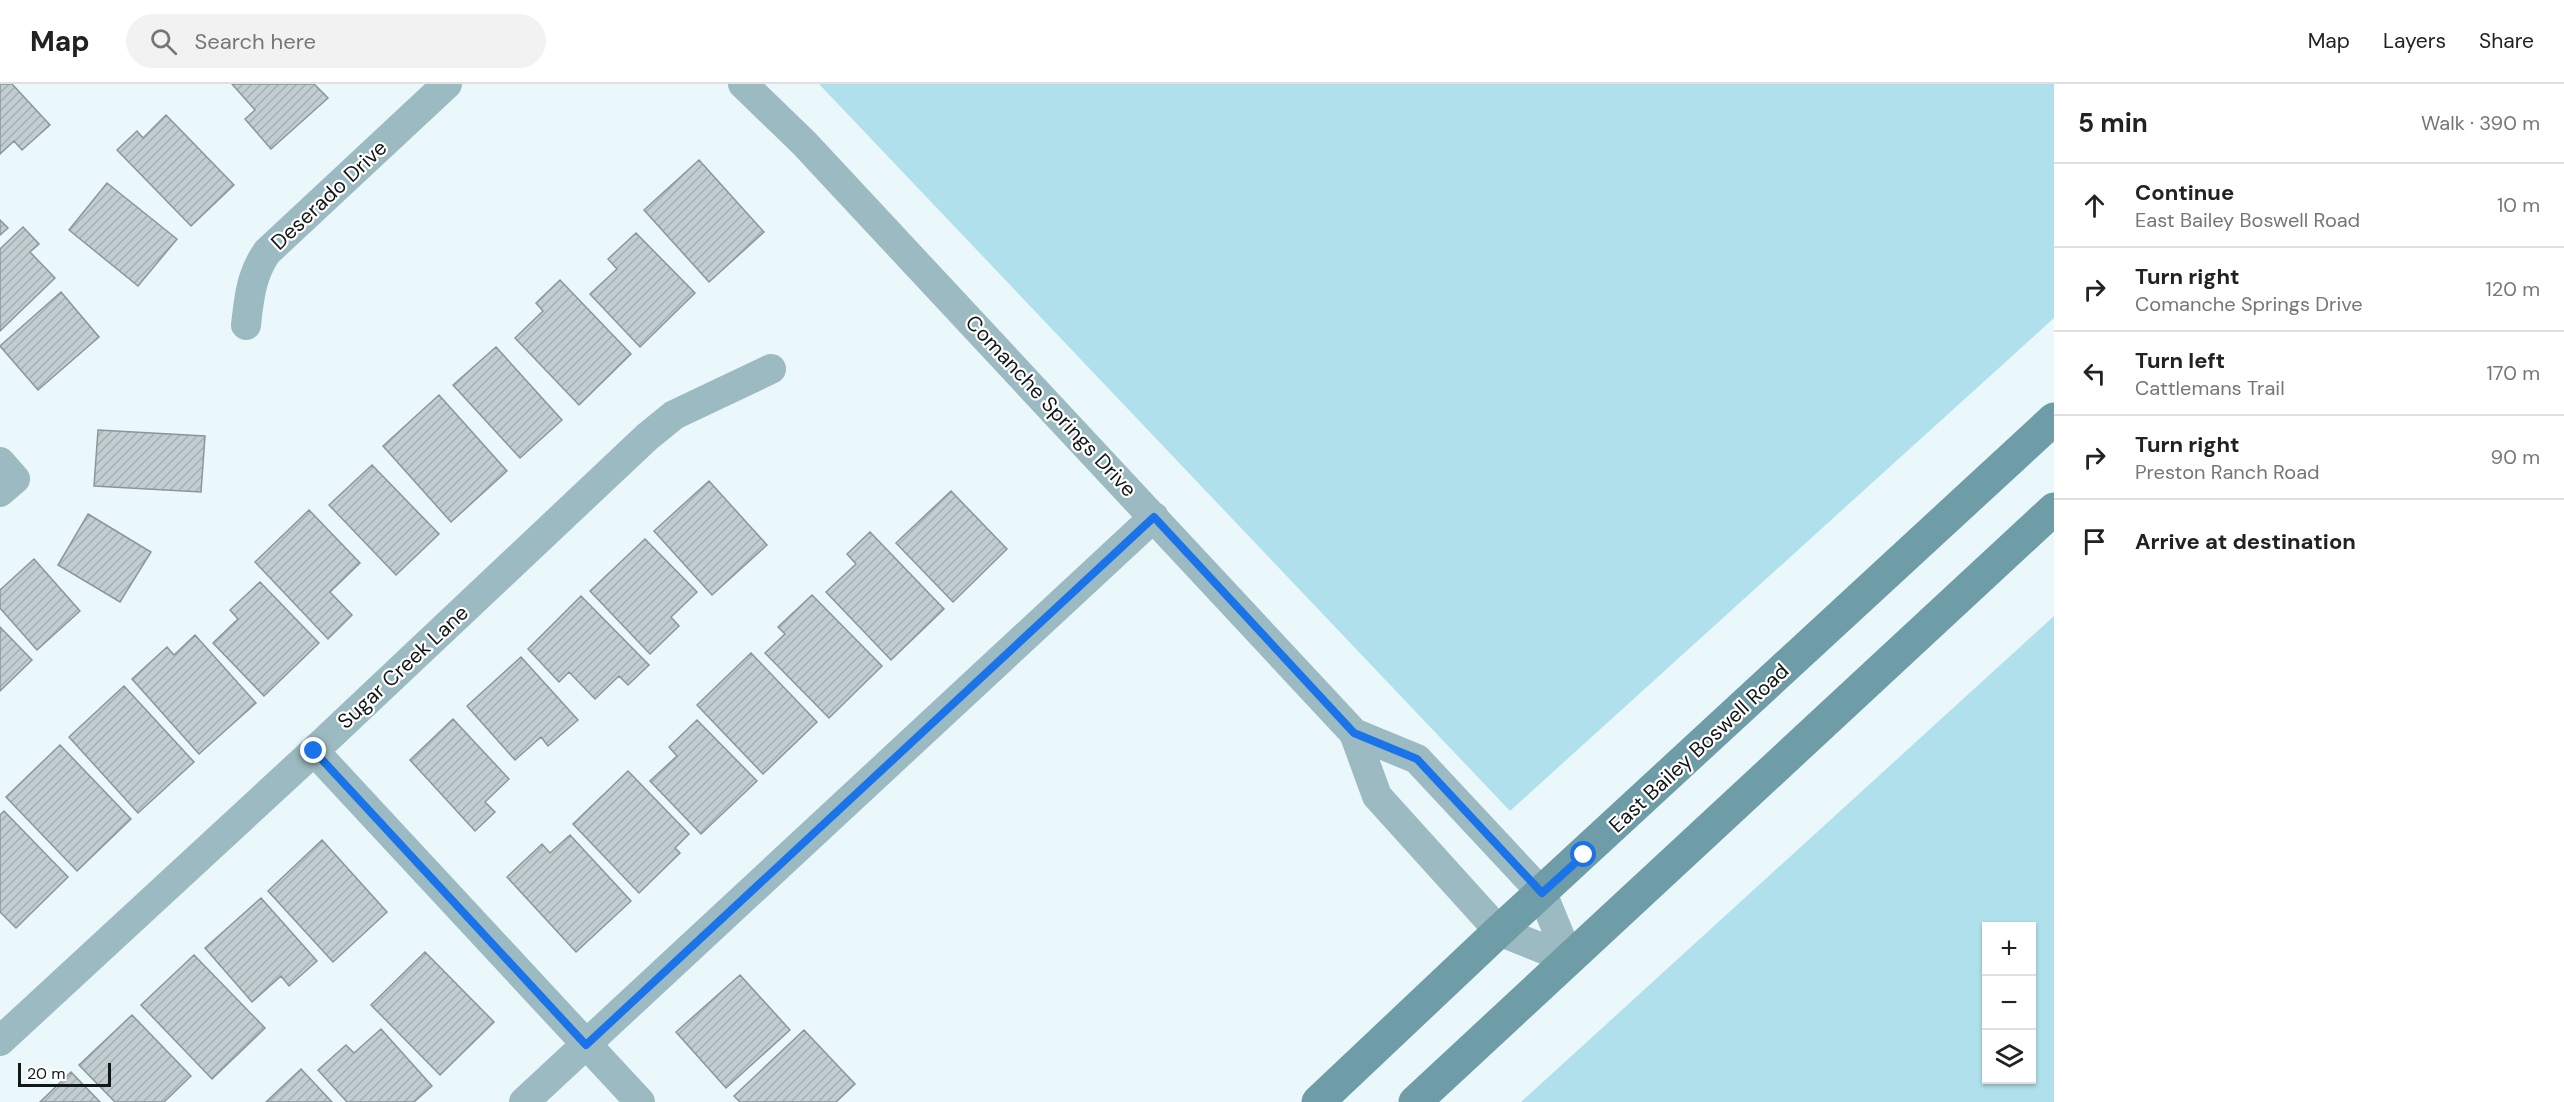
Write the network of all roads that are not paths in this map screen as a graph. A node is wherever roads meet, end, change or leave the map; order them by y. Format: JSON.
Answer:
{"nodes":[{"id":1,"x":447,"y":84,"type":"edge"},
{"id":2,"x":743,"y":84,"type":"edge"},
{"id":3,"x":246,"y":325,"type":"dead end"},
{"id":4,"x":771,"y":369,"type":"dead end"},
{"id":5,"x":2053,"y":421,"type":"edge"},
{"id":6,"x":2054,"y":509,"type":"edge"},
{"id":7,"x":1154,"y":517,"type":"junction"},
{"id":8,"x":1354,"y":733,"type":"junction"},
{"id":9,"x":314,"y":751,"type":"junction"},
{"id":10,"x":1542,"y":893,"type":"junction"},
{"id":11,"x":1500,"y":931,"type":"junction"},
{"id":12,"x":1569,"y":959,"type":"junction"},
{"id":13,"x":0,"y":1041,"type":"edge"},
{"id":14,"x":586,"y":1045,"type":"junction"},
{"id":15,"x":524,"y":1102,"type":"edge"},
{"id":16,"x":640,"y":1102,"type":"edge"},
{"id":17,"x":1318,"y":1102,"type":"edge"},
{"id":18,"x":1414,"y":1102,"type":"edge"}],
"edges":[{"from":1,"to":3,"type":"street","name":"Deserado Drive"},
{"from":2,"to":7,"type":"street","name":"Comanche Springs Drive"},
{"from":4,"to":9,"type":"street","name":"Sugar Creek Lane"},
{"from":5,"to":10,"type":"main road","name":"East Bailey Boswell Road"},
{"from":6,"to":12,"type":"main road"},
{"from":7,"to":8,"type":"street","name":"Comanche Springs Drive"},
{"from":7,"to":14,"type":"street"},
{"from":8,"to":10,"type":"street","name":"Comanche Springs Drive"},
{"from":8,"to":11,"type":"street","name":"Comanche Springs Drive"},
{"from":9,"to":13,"type":"street","name":"Sugar Creek Lane"},
{"from":9,"to":14,"type":"street"},
{"from":10,"to":11,"type":"main road","name":"East Bailey Boswell Road"},
{"from":10,"to":12,"type":"street","name":"Comanche Springs Drive"},
{"from":11,"to":12,"type":"street","name":"Comanche Springs Drive"},
{"from":11,"to":17,"type":"main road","name":"East Bailey Boswell Road"},
{"from":12,"to":18,"type":"main road"},
{"from":14,"to":15,"type":"street"},
{"from":14,"to":16,"type":"street"}]}
